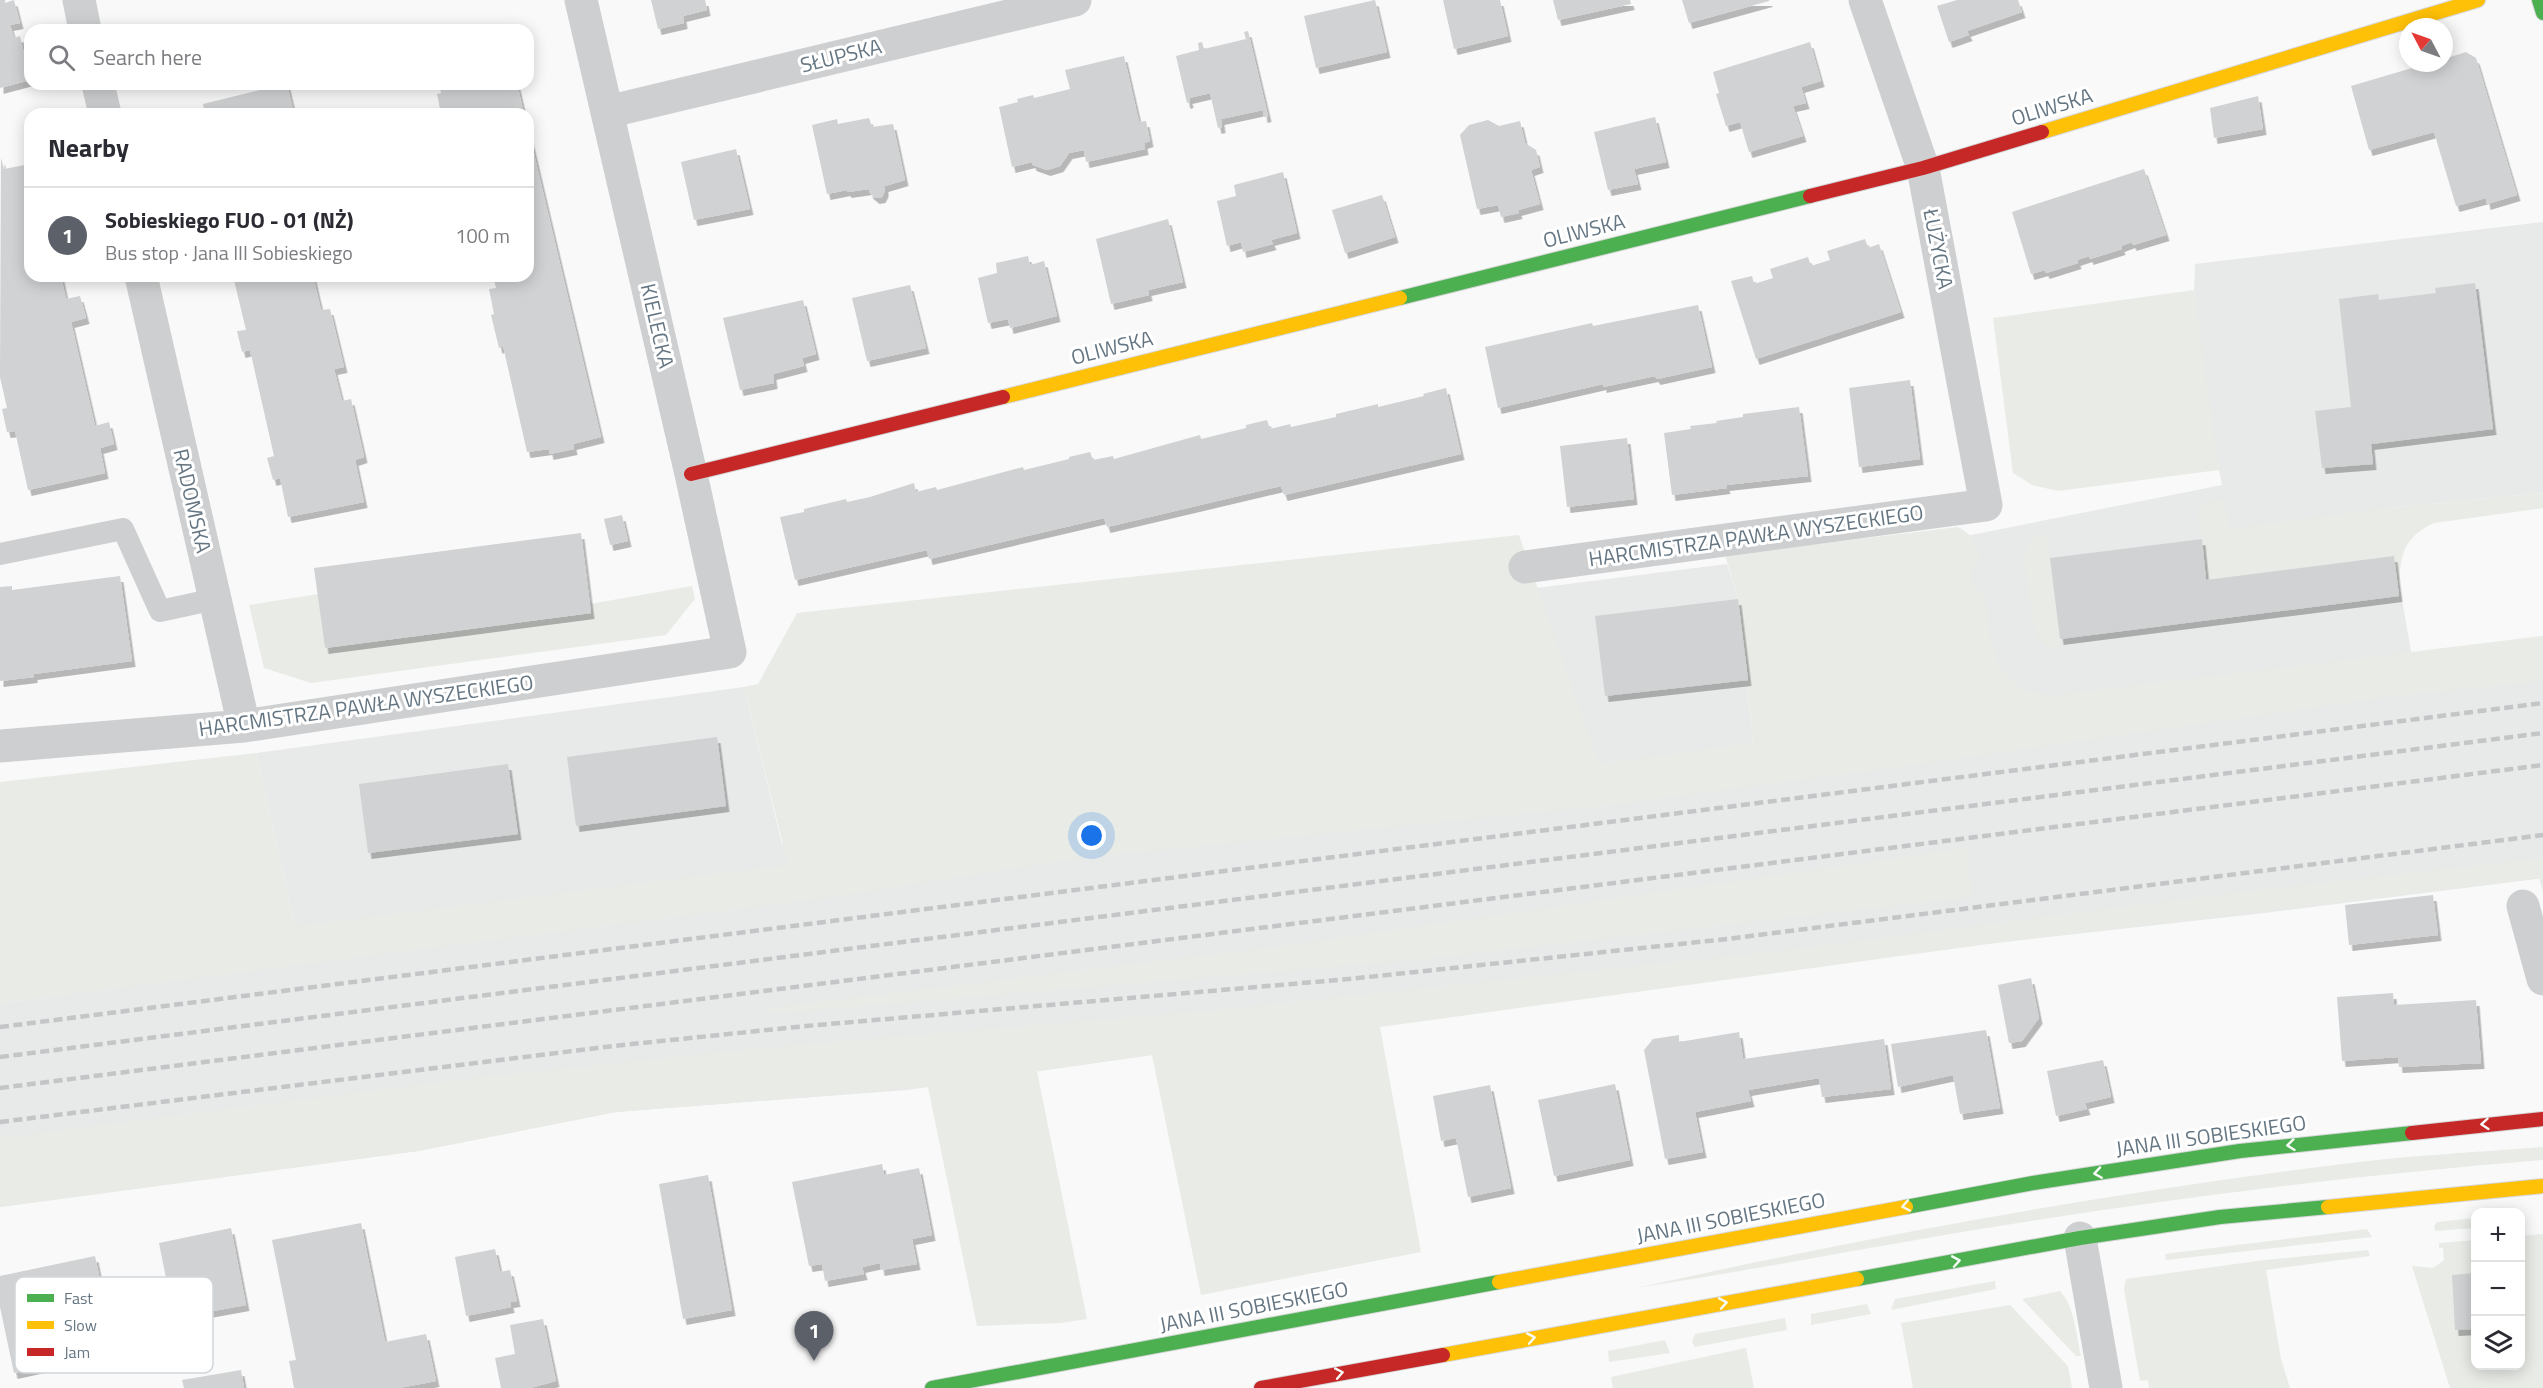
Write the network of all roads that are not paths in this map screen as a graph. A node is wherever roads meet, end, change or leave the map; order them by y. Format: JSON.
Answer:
{"nodes":[{"id":1,"x":79,"y":0,"type":"edge"},
{"id":2,"x":581,"y":0,"type":"edge"},
{"id":3,"x":1075,"y":0,"type":"edge"},
{"id":4,"x":1865,"y":0,"type":"edge"},
{"id":5,"x":2478,"y":0,"type":"edge"},
{"id":6,"x":2539,"y":0,"type":"edge"},
{"id":7,"x":2543,"y":13,"type":"edge"},
{"id":8,"x":85,"y":24,"type":"edge"},
{"id":9,"x":99,"y":90,"type":"edge"},
{"id":10,"x":104,"y":108,"type":"edge"},
{"id":11,"x":607,"y":112,"type":"junction"},
{"id":12,"x":1923,"y":168,"type":"junction"},
{"id":13,"x":142,"y":282,"type":"edge"},
{"id":14,"x":691,"y":474,"type":"junction"},
{"id":15,"x":1988,"y":513,"type":"joint"},
{"id":16,"x":0,"y":554,"type":"edge"},
{"id":17,"x":1525,"y":567,"type":"dead end"},
{"id":18,"x":215,"y":599,"type":"junction"},
{"id":19,"x":730,"y":652,"type":"joint"},
{"id":20,"x":244,"y":726,"type":"junction"},
{"id":21,"x":0,"y":746,"type":"edge"},
{"id":22,"x":2523,"y":906,"type":"dead end"},
{"id":23,"x":2543,"y":979,"type":"edge"},
{"id":24,"x":2543,"y":1119,"type":"edge"},
{"id":25,"x":2543,"y":1186,"type":"edge"},
{"id":26,"x":2080,"y":1238,"type":"junction"},
{"id":27,"x":932,"y":1388,"type":"edge"},
{"id":28,"x":1261,"y":1388,"type":"edge"},
{"id":29,"x":2106,"y":1388,"type":"edge"}],
"edges":[{"from":1,"to":8,"type":"street"},
{"from":2,"to":11,"type":"street","name":"KIELECKA"},
{"from":3,"to":11,"type":"street","name":"SŁUPSKA"},
{"from":4,"to":12,"type":"street","name":"ŁUŻYCKA"},
{"from":5,"to":12,"type":"main road","name":"OLIWSKA"},
{"from":6,"to":7,"type":"main road"},
{"from":9,"to":10,"type":"street"},
{"from":11,"to":14,"type":"street","name":"KIELECKA"},
{"from":12,"to":14,"type":"main road","name":"OLIWSKA"},
{"from":12,"to":15,"type":"street","name":"ŁUŻYCKA"},
{"from":13,"to":18,"type":"street","name":"RADOMSKA"},
{"from":14,"to":19,"type":"street","name":"KIELECKA"},
{"from":15,"to":17,"type":"street","name":"HARCMISTRZA PAWŁA WYSZECKIEGO"},
{"from":16,"to":18,"type":"lane"},
{"from":18,"to":20,"type":"street","name":"RADOMSKA"},
{"from":19,"to":20,"type":"street","name":"HARCMISTRZA PAWŁA WYSZECKIEGO"},
{"from":20,"to":21,"type":"street","name":"HARCMISTRZA PAWŁA WYSZECKIEGO"},
{"from":22,"to":23,"type":"street"},
{"from":24,"to":27,"type":"main road","name":"JANA III SOBIESKIEGO","one_way":true},
{"from":25,"to":26,"type":"main road"},
{"from":28,"to":26,"type":"main road","one_way":true},
{"from":26,"to":29,"type":"street"}]}
